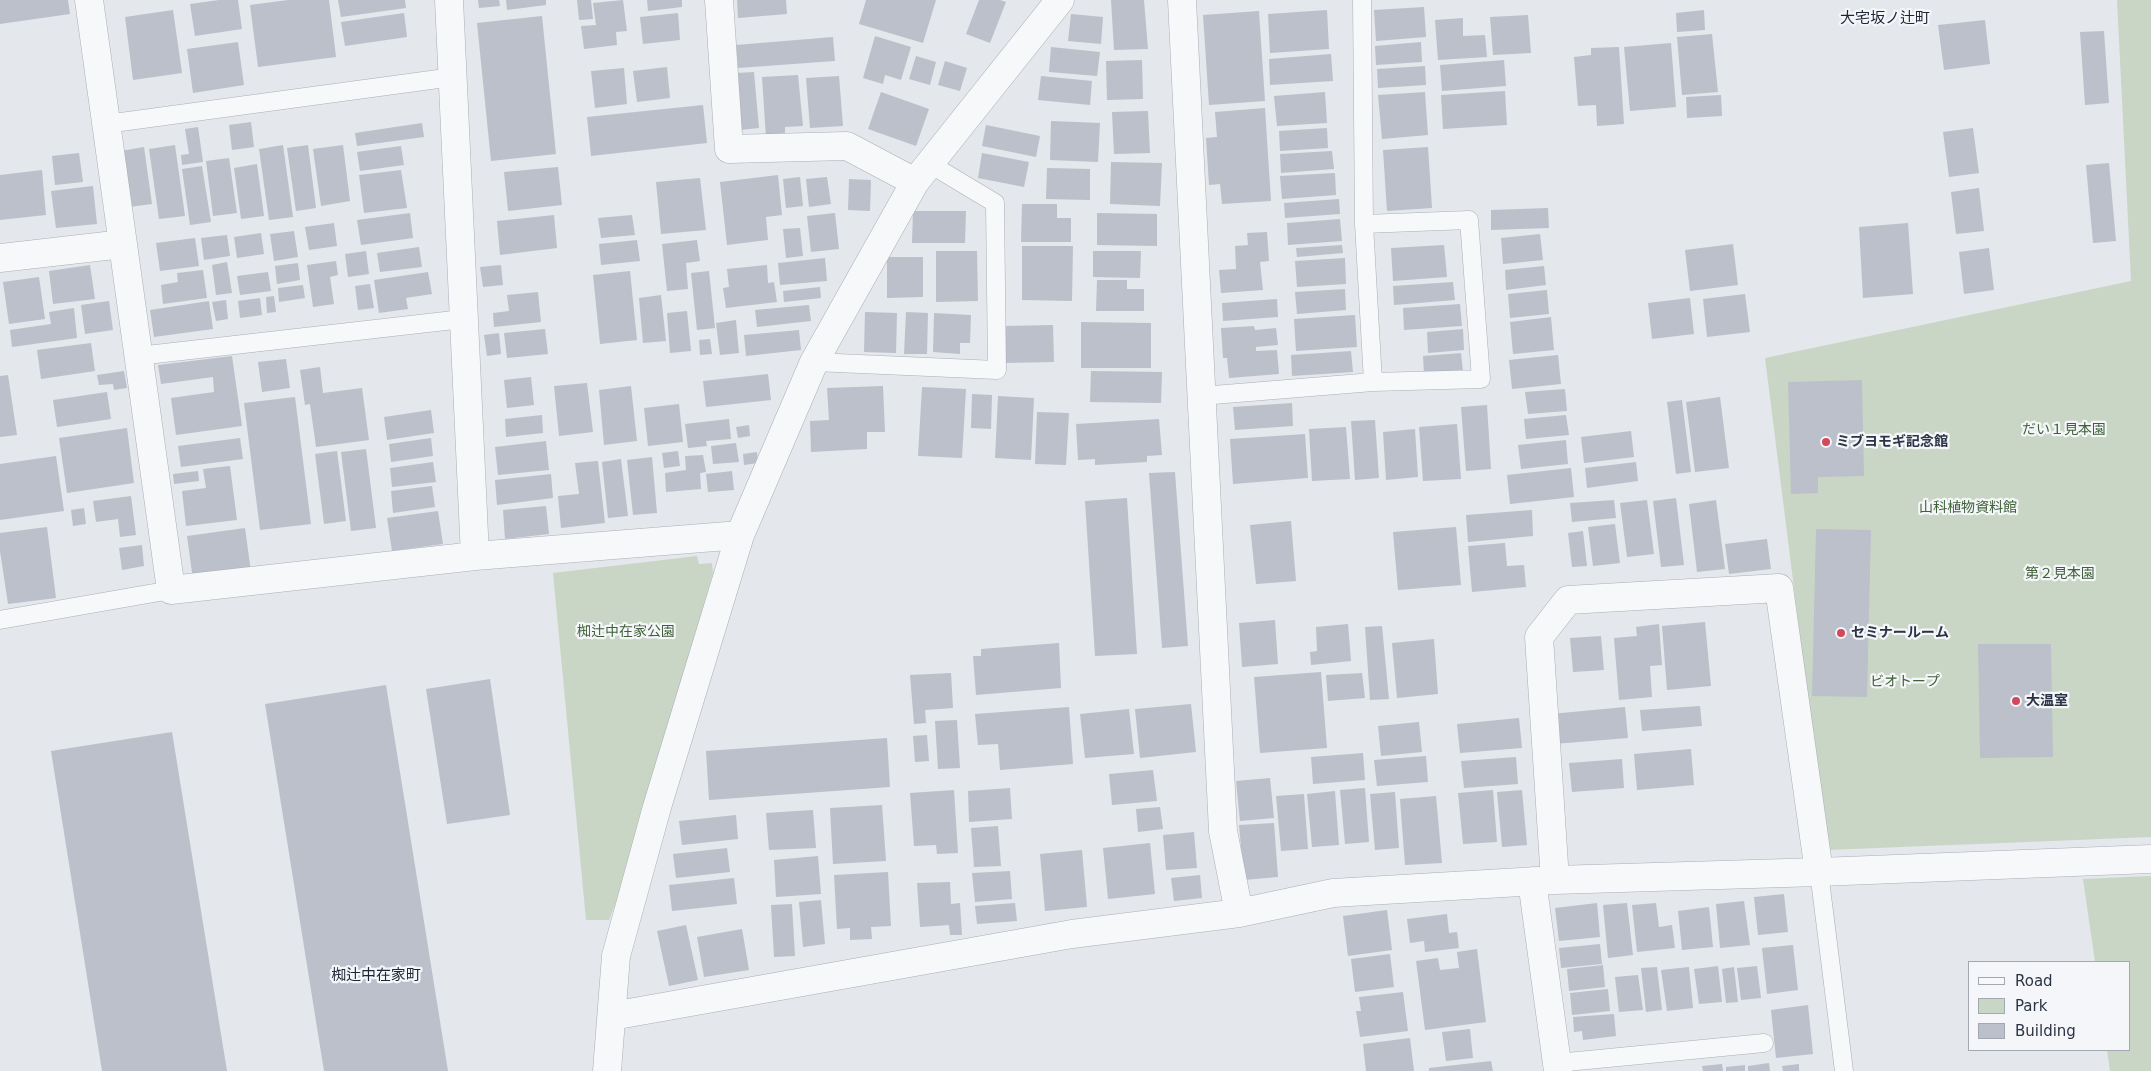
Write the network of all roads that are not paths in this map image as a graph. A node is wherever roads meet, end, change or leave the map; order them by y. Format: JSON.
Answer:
{"nodes":[{"id":1,"x":89,"y":0,"type":"edge"},
{"id":2,"x":449,"y":0,"type":"edge"},
{"id":3,"x":719,"y":0,"type":"edge"},
{"id":4,"x":1060,"y":0,"type":"edge"},
{"id":5,"x":1182,"y":0,"type":"edge"},
{"id":6,"x":1362,"y":0,"type":"edge"},
{"id":7,"x":453,"y":77,"type":"junction"},
{"id":8,"x":106,"y":124,"type":"junction"},
{"id":9,"x":922,"y":173,"type":"junction"},
{"id":10,"x":1364,"y":224,"type":"junction"},
{"id":11,"x":123,"y":244,"type":"junction"},
{"id":12,"x":0,"y":258,"type":"edge"},
{"id":13,"x":463,"y":319,"type":"junction"},
{"id":14,"x":138,"y":356,"type":"junction"},
{"id":15,"x":814,"y":362,"type":"junction"},
{"id":16,"x":1373,"y":382,"type":"junction"},
{"id":17,"x":1201,"y":396,"type":"junction"},
{"id":18,"x":740,"y":535,"type":"junction"},
{"id":19,"x":475,"y":556,"type":"junction"},
{"id":20,"x":170,"y":590,"type":"junction"},
{"id":21,"x":0,"y":620,"type":"edge"},
{"id":22,"x":2151,"y":859,"type":"edge"},
{"id":23,"x":1819,"y":872,"type":"junction"},
{"id":24,"x":1544,"y":880,"type":"junction"},
{"id":25,"x":1239,"y":913,"type":"junction"},
{"id":26,"x":612,"y":1016,"type":"junction"},
{"id":27,"x":1764,"y":1043,"type":"dead end"},
{"id":28,"x":1558,"y":1067,"type":"edge"},
{"id":29,"x":607,"y":1071,"type":"edge"},
{"id":30,"x":1844,"y":1071,"type":"edge"}],
"edges":[{"from":1,"to":8,"type":"street"},
{"from":2,"to":7,"type":"street"},
{"from":3,"to":9,"type":"street"},
{"from":4,"to":9,"type":"street"},
{"from":5,"to":17,"type":"street"},
{"from":6,"to":10,"type":"lane"},
{"from":7,"to":8,"type":"lane"},
{"from":7,"to":13,"type":"street"},
{"from":8,"to":11,"type":"street"},
{"from":9,"to":15,"type":"street"},
{"from":9,"to":15,"type":"lane"},
{"from":10,"to":16,"type":"lane"},
{"from":10,"to":16,"type":"lane"},
{"from":11,"to":12,"type":"street"},
{"from":11,"to":14,"type":"street"},
{"from":13,"to":14,"type":"lane"},
{"from":13,"to":19,"type":"street"},
{"from":14,"to":20,"type":"street"},
{"from":15,"to":18,"type":"street"},
{"from":16,"to":17,"type":"lane"},
{"from":17,"to":25,"type":"street"},
{"from":18,"to":19,"type":"street"},
{"from":18,"to":26,"type":"street"},
{"from":19,"to":20,"type":"street"},
{"from":20,"to":21,"type":"lane"},
{"from":22,"to":23,"type":"street"},
{"from":23,"to":24,"type":"street"},
{"from":23,"to":24,"type":"street"},
{"from":23,"to":30,"type":"lane"},
{"from":24,"to":25,"type":"street"},
{"from":24,"to":28,"type":"street"},
{"from":25,"to":26,"type":"street"},
{"from":26,"to":29,"type":"street"},
{"from":27,"to":28,"type":"lane"}]}
